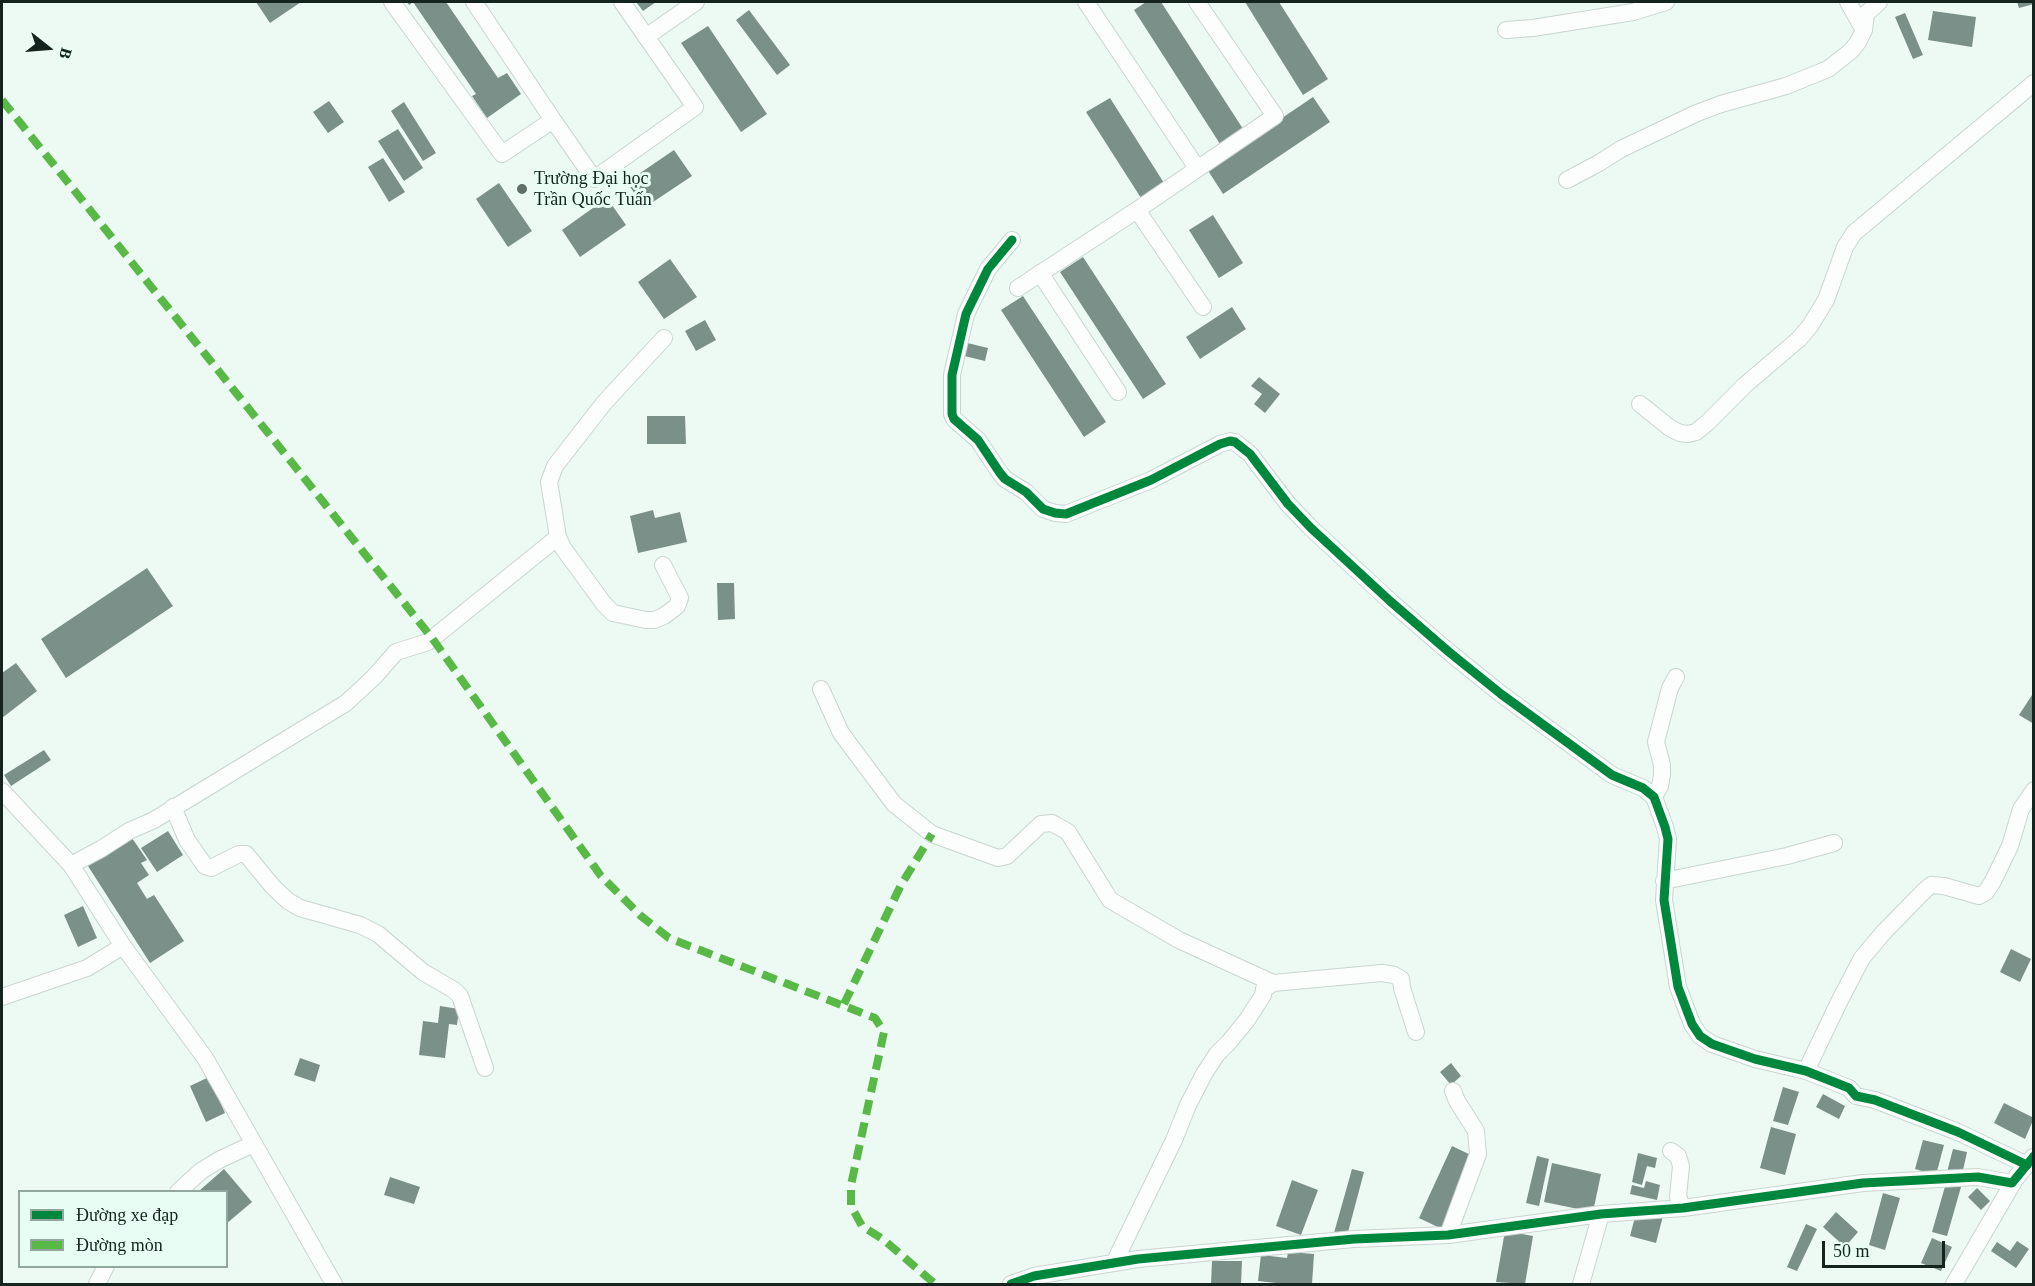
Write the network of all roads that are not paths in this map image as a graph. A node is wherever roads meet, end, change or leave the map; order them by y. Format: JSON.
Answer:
{"nodes":[{"id":1,"x":392,"y":2,"type":"edge"},
{"id":2,"x":474,"y":2,"type":"edge"},
{"id":3,"x":622,"y":2,"type":"edge"},
{"id":4,"x":696,"y":2,"type":"edge"},
{"id":5,"x":1086,"y":2,"type":"edge"},
{"id":6,"x":1197,"y":2,"type":"edge"},
{"id":7,"x":1666,"y":2,"type":"edge"},
{"id":8,"x":1848,"y":2,"type":"edge"},
{"id":9,"x":1879,"y":2,"type":"edge"},
{"id":10,"x":1506,"y":30,"type":"dead end"},
{"id":11,"x":1864,"y":30,"type":"junction"},
{"id":12,"x":646,"y":37,"type":"junction"},
{"id":13,"x":2034,"y":83,"type":"edge"},
{"id":14,"x":553,"y":120,"type":"junction"},
{"id":15,"x":1197,"y":168,"type":"junction"},
{"id":16,"x":1567,"y":180,"type":"dead end"},
{"id":17,"x":1137,"y":210,"type":"junction"},
{"id":18,"x":1012,"y":240,"type":"dead end"},
{"id":19,"x":1040,"y":273,"type":"junction"},
{"id":20,"x":1018,"y":288,"type":"dead end"},
{"id":21,"x":1203,"y":307,"type":"dead end"},
{"id":22,"x":663,"y":338,"type":"dead end"},
{"id":23,"x":1118,"y":392,"type":"dead end"},
{"id":24,"x":1640,"y":404,"type":"dead end"},
{"id":25,"x":558,"y":537,"type":"junction"},
{"id":26,"x":663,"y":565,"type":"dead end"},
{"id":27,"x":1676,"y":677,"type":"dead end"},
{"id":28,"x":821,"y":689,"type":"dead end"},
{"id":29,"x":2,"y":790,"type":"edge"},
{"id":30,"x":2034,"y":790,"type":"edge"},
{"id":31,"x":1654,"y":797,"type":"junction"},
{"id":32,"x":173,"y":807,"type":"junction"},
{"id":33,"x":1834,"y":843,"type":"dead end"},
{"id":34,"x":71,"y":865,"type":"junction"},
{"id":35,"x":1664,"y":881,"type":"junction"},
{"id":36,"x":123,"y":946,"type":"junction"},
{"id":37,"x":1273,"y":983,"type":"junction"},
{"id":38,"x":2,"y":997,"type":"edge"},
{"id":39,"x":1416,"y":1032,"type":"dead end"},
{"id":40,"x":485,"y":1068,"type":"dead end"},
{"id":41,"x":1806,"y":1071,"type":"junction"},
{"id":42,"x":1453,"y":1091,"type":"dead end"},
{"id":43,"x":253,"y":1144,"type":"junction"},
{"id":44,"x":1671,"y":1151,"type":"dead end"},
{"id":45,"x":2026,"y":1166,"type":"edge"},
{"id":46,"x":179,"y":1190,"type":"edge"},
{"id":47,"x":1683,"y":1208,"type":"junction"},
{"id":48,"x":1601,"y":1214,"type":"junction"},
{"id":49,"x":1448,"y":1234,"type":"junction"},
{"id":50,"x":1114,"y":1263,"type":"junction"},
{"id":51,"x":105,"y":1268,"type":"edge"},
{"id":52,"x":97,"y":1284,"type":"edge"},
{"id":53,"x":334,"y":1284,"type":"edge"},
{"id":54,"x":1011,"y":1284,"type":"edge"},
{"id":55,"x":1581,"y":1284,"type":"edge"},
{"id":56,"x":1954,"y":1284,"type":"edge"}],
"edges":[{"from":1,"to":14,"type":"street"},
{"from":2,"to":14,"type":"street"},
{"from":3,"to":12,"type":"street"},
{"from":4,"to":12,"type":"street"},
{"from":5,"to":15,"type":"street"},
{"from":6,"to":15,"type":"street"},
{"from":7,"to":10,"type":"street"},
{"from":8,"to":11,"type":"street"},
{"from":9,"to":11,"type":"street"},
{"from":11,"to":16,"type":"street"},
{"from":12,"to":14,"type":"street"},
{"from":13,"to":24,"type":"street"},
{"from":15,"to":17,"type":"street"},
{"from":17,"to":19,"type":"street"},
{"from":17,"to":21,"type":"street"},
{"from":18,"to":31,"type":"street"},
{"from":19,"to":20,"type":"street"},
{"from":19,"to":23,"type":"street"},
{"from":22,"to":25,"type":"street"},
{"from":25,"to":26,"type":"street"},
{"from":25,"to":32,"type":"street"},
{"from":27,"to":31,"type":"street"},
{"from":28,"to":37,"type":"street"},
{"from":29,"to":34,"type":"street"},
{"from":30,"to":41,"type":"street"},
{"from":31,"to":35,"type":"street"},
{"from":32,"to":34,"type":"street"},
{"from":32,"to":40,"type":"street"},
{"from":33,"to":35,"type":"street"},
{"from":34,"to":36,"type":"street"},
{"from":35,"to":41,"type":"street"},
{"from":36,"to":38,"type":"street"},
{"from":36,"to":43,"type":"street"},
{"from":37,"to":39,"type":"street"},
{"from":37,"to":50,"type":"street"},
{"from":41,"to":45,"type":"street"},
{"from":42,"to":49,"type":"street"},
{"from":43,"to":46,"type":"street"},
{"from":43,"to":53,"type":"street"},
{"from":44,"to":47,"type":"street"},
{"from":45,"to":47,"type":"street"},
{"from":45,"to":56,"type":"street"},
{"from":47,"to":48,"type":"street"},
{"from":48,"to":49,"type":"street"},
{"from":48,"to":55,"type":"street"},
{"from":49,"to":50,"type":"street"},
{"from":50,"to":54,"type":"street"},
{"from":51,"to":52,"type":"street"}]}
